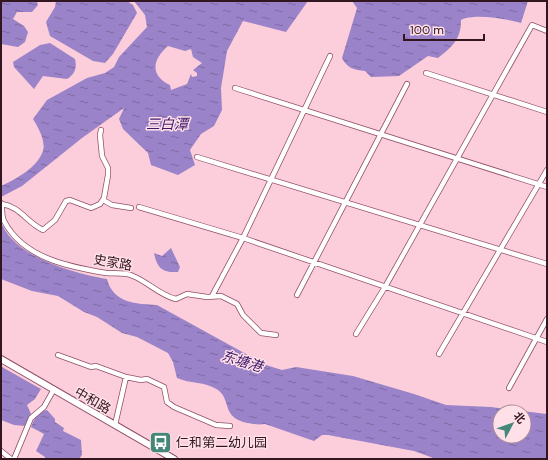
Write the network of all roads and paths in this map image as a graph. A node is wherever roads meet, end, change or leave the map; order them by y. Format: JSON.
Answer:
{"nodes":[{"id":1,"x":547,"y":31,"type":"edge"},
{"id":2,"x":330,"y":56,"type":"dead end"},
{"id":3,"x":426,"y":73,"type":"dead end"},
{"id":4,"x":407,"y":84,"type":"dead end"},
{"id":5,"x":235,"y":88,"type":"dead end"},
{"id":6,"x":493,"y":95,"type":"junction"},
{"id":7,"x":304,"y":110,"type":"junction"},
{"id":8,"x":547,"y":112,"type":"edge"},
{"id":9,"x":101,"y":130,"type":"dead end"},
{"id":10,"x":380,"y":136,"type":"junction"},
{"id":11,"x":197,"y":157,"type":"dead end"},
{"id":12,"x":456,"y":159,"type":"junction"},
{"id":13,"x":547,"y":170,"type":"edge"},
{"id":14,"x":271,"y":180,"type":"junction"},
{"id":15,"x":538,"y":185,"type":"junction"},
{"id":16,"x":547,"y":187,"type":"edge"},
{"id":17,"x":103,"y":200,"type":"junction"},
{"id":18,"x":345,"y":203,"type":"junction"},
{"id":19,"x":1,"y":204,"type":"edge"},
{"id":20,"x":139,"y":207,"type":"dead end"},
{"id":21,"x":131,"y":208,"type":"dead end"},
{"id":22,"x":419,"y":225,"type":"junction"},
{"id":23,"x":243,"y":238,"type":"junction"},
{"id":24,"x":500,"y":250,"type":"junction"},
{"id":25,"x":314,"y":262,"type":"junction"},
{"id":26,"x":547,"y":264,"type":"edge"},
{"id":27,"x":385,"y":287,"type":"junction"},
{"id":28,"x":297,"y":295,"type":"dead end"},
{"id":29,"x":212,"y":296,"type":"junction"},
{"id":30,"x":463,"y":313,"type":"junction"},
{"id":31,"x":547,"y":319,"type":"edge"},
{"id":32,"x":356,"y":334,"type":"dead end"},
{"id":33,"x":276,"y":335,"type":"dead end"},
{"id":34,"x":537,"y":339,"type":"junction"},
{"id":35,"x":547,"y":342,"type":"edge"},
{"id":36,"x":439,"y":354,"type":"dead end"},
{"id":37,"x":58,"y":355,"type":"dead end"},
{"id":38,"x":2,"y":361,"type":"edge"},
{"id":39,"x":126,"y":377,"type":"junction"},
{"id":40,"x":509,"y":388,"type":"dead end"},
{"id":41,"x":54,"y":390,"type":"junction"},
{"id":42,"x":115,"y":425,"type":"junction"},
{"id":43,"x":230,"y":426,"type":"dead end"},
{"id":44,"x":1,"y":451,"type":"edge"},
{"id":45,"x":12,"y":459,"type":"edge"},
{"id":46,"x":174,"y":459,"type":"edge"}],
"edges":[{"from":1,"to":6,"type":"street"},
{"from":2,"to":7,"type":"street"},
{"from":3,"to":6,"type":"street"},
{"from":4,"to":10,"type":"street"},
{"from":5,"to":7,"type":"street"},
{"from":6,"to":8,"type":"street"},
{"from":6,"to":12,"type":"street"},
{"from":7,"to":10,"type":"street"},
{"from":7,"to":14,"type":"street"},
{"from":9,"to":17,"type":"street"},
{"from":10,"to":12,"type":"street"},
{"from":10,"to":18,"type":"street"},
{"from":11,"to":14,"type":"street"},
{"from":12,"to":15,"type":"street"},
{"from":12,"to":22,"type":"street"},
{"from":13,"to":15,"type":"street"},
{"from":14,"to":18,"type":"street"},
{"from":14,"to":23,"type":"street"},
{"from":15,"to":16,"type":"street"},
{"from":15,"to":24,"type":"street"},
{"from":17,"to":19,"type":"street","name":"史家路"},
{"from":17,"to":21,"type":"street"},
{"from":18,"to":22,"type":"street"},
{"from":18,"to":25,"type":"street"},
{"from":19,"to":29,"type":"street","name":"史家路"},
{"from":20,"to":23,"type":"street"},
{"from":22,"to":24,"type":"street"},
{"from":22,"to":27,"type":"street"},
{"from":23,"to":25,"type":"street"},
{"from":23,"to":29,"type":"street"},
{"from":24,"to":26,"type":"street"},
{"from":24,"to":30,"type":"street"},
{"from":25,"to":27,"type":"street"},
{"from":25,"to":28,"type":"street"},
{"from":27,"to":30,"type":"street"},
{"from":27,"to":32,"type":"street"},
{"from":29,"to":33,"type":"street","name":"史家路"},
{"from":30,"to":34,"type":"street"},
{"from":30,"to":36,"type":"street"},
{"from":31,"to":34,"type":"street"},
{"from":34,"to":35,"type":"street"},
{"from":34,"to":40,"type":"street"},
{"from":37,"to":39,"type":"street"},
{"from":38,"to":41,"type":"street","name":"中和路"},
{"from":39,"to":42,"type":"street"},
{"from":39,"to":43,"type":"street"},
{"from":41,"to":42,"type":"street","name":"中和路"},
{"from":41,"to":45,"type":"street"},
{"from":42,"to":46,"type":"street","name":"中和路"},
{"from":44,"to":45,"type":"street"}]}
